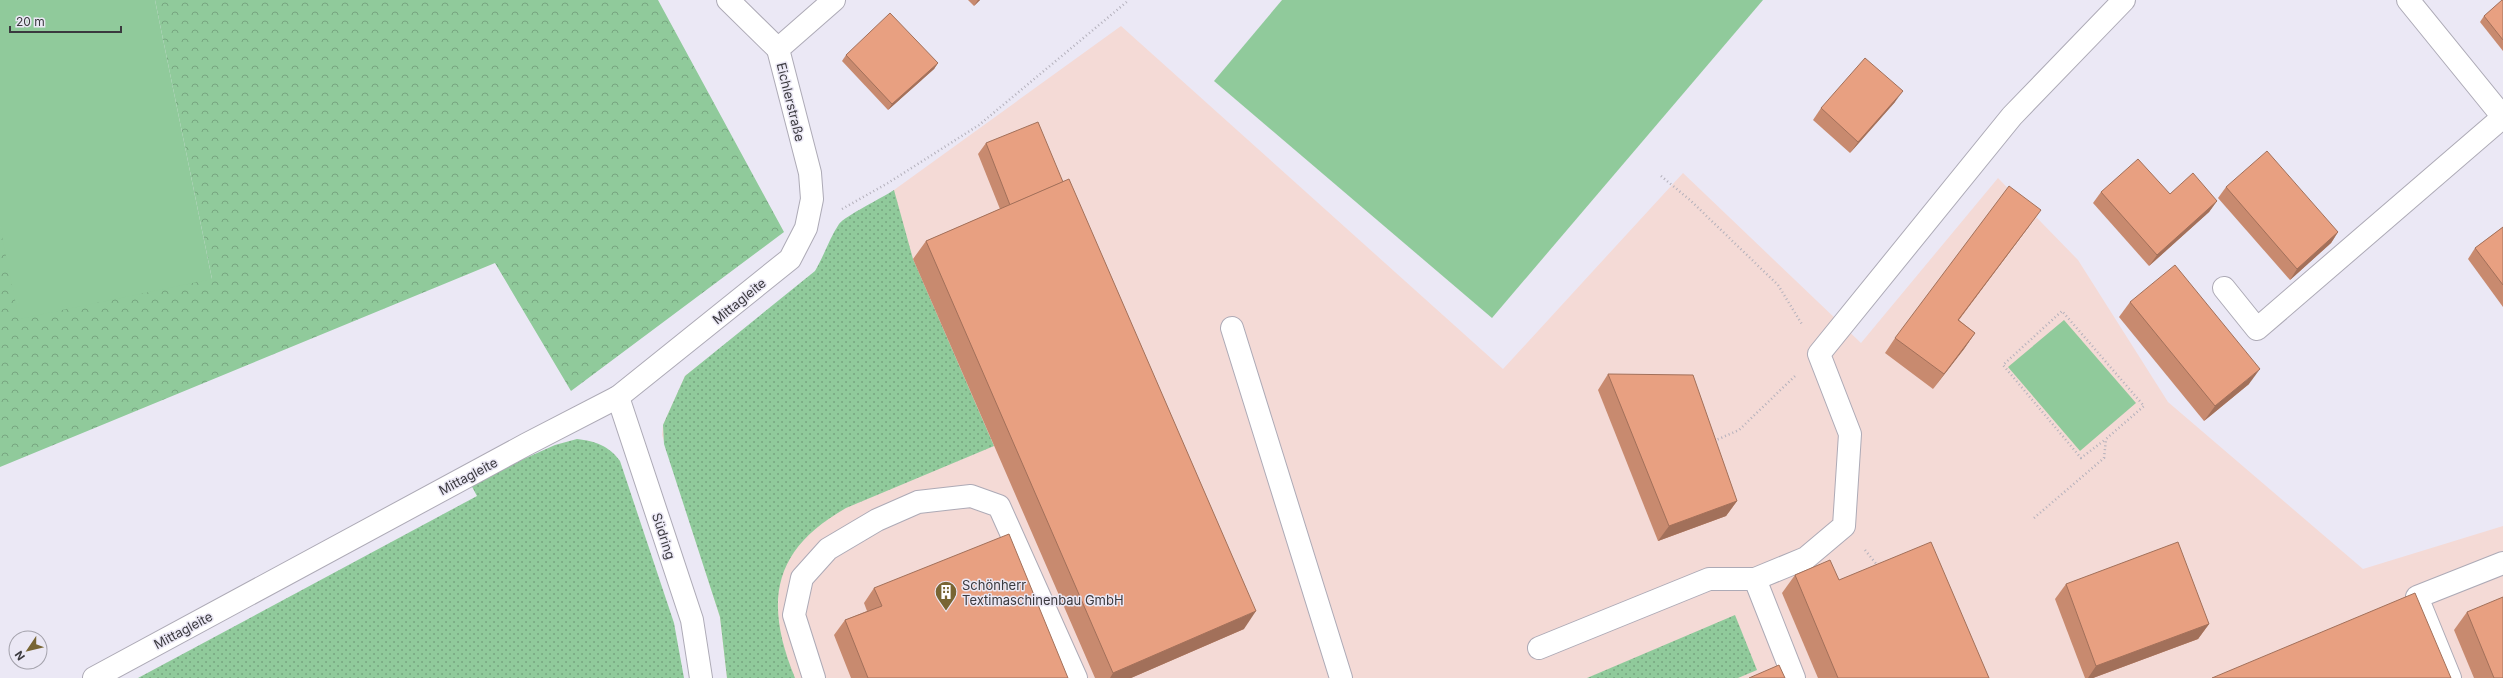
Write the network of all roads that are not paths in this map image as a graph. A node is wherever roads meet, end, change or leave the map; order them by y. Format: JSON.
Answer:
{"nodes":[{"id":1,"x":728,"y":0,"type":"edge"},
{"id":2,"x":834,"y":0,"type":"edge"},
{"id":3,"x":2124,"y":0,"type":"edge"},
{"id":4,"x":2408,"y":0,"type":"edge"},
{"id":5,"x":778,"y":49,"type":"junction"},
{"id":6,"x":2503,"y":117,"type":"edge"},
{"id":7,"x":806,"y":228,"type":"joint"},
{"id":8,"x":2224,"y":288,"type":"dead end"},
{"id":9,"x":1232,"y":328,"type":"dead end"},
{"id":10,"x":618,"y":397,"type":"junction"},
{"id":11,"x":2503,"y":563,"type":"edge"},
{"id":12,"x":1755,"y":579,"type":"junction"},
{"id":13,"x":1539,"y":648,"type":"dead end"},
{"id":14,"x":94,"y":678,"type":"edge"},
{"id":15,"x":701,"y":678,"type":"edge"},
{"id":16,"x":814,"y":678,"type":"edge"},
{"id":17,"x":1076,"y":678,"type":"edge"},
{"id":18,"x":1341,"y":678,"type":"edge"},
{"id":19,"x":1794,"y":678,"type":"edge"},
{"id":20,"x":2450,"y":678,"type":"edge"}],
"edges":[{"from":1,"to":5,"type":"street"},
{"from":2,"to":5,"type":"street","name":"Eichlerstraße"},
{"from":3,"to":12,"type":"street"},
{"from":4,"to":6,"type":"street"},
{"from":5,"to":7,"type":"street","name":"Eichlerstraße"},
{"from":6,"to":8,"type":"street"},
{"from":7,"to":10,"type":"street","name":"Mittagleite"},
{"from":9,"to":18,"type":"street"},
{"from":10,"to":14,"type":"street","name":"Mittagleite"},
{"from":10,"to":15,"type":"street","name":"Südring"},
{"from":11,"to":20,"type":"street"},
{"from":12,"to":13,"type":"street"},
{"from":12,"to":19,"type":"street"},
{"from":16,"to":17,"type":"street"}]}
